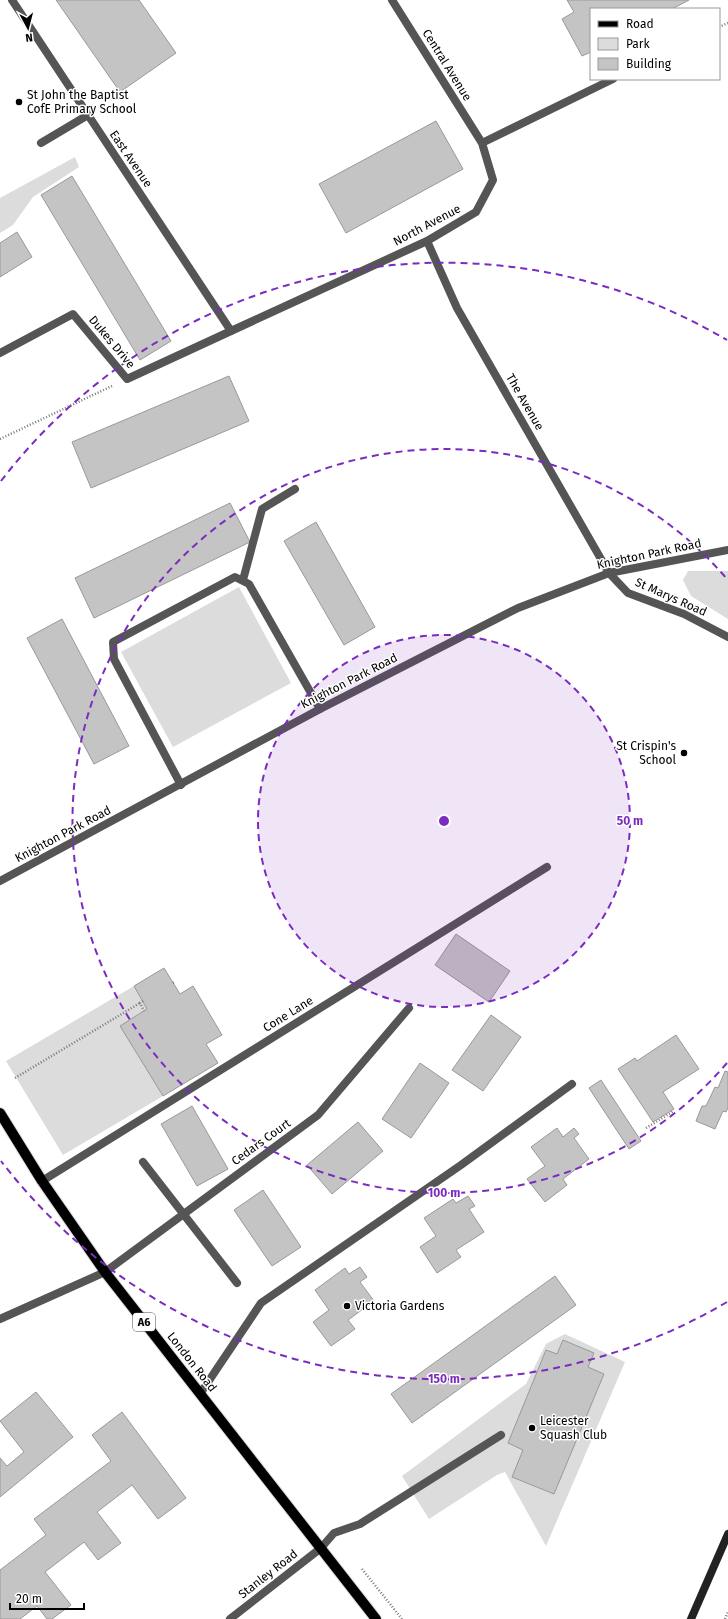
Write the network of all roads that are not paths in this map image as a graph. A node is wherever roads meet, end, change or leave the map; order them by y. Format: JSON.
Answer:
{"nodes":[{"id":1,"x":12,"y":0,"type":"edge"},
{"id":2,"x":392,"y":0,"type":"edge"},
{"id":3,"x":611,"y":80,"type":"edge"},
{"id":4,"x":88,"y":115,"type":"junction"},
{"id":5,"x":41,"y":143,"type":"dead end"},
{"id":6,"x":482,"y":143,"type":"junction"},
{"id":7,"x":426,"y":240,"type":"junction"},
{"id":8,"x":231,"y":331,"type":"junction"},
{"id":9,"x":0,"y":353,"type":"edge"},
{"id":10,"x":295,"y":489,"type":"dead end"},
{"id":11,"x":728,"y":550,"type":"edge"},
{"id":12,"x":609,"y":573,"type":"junction"},
{"id":13,"x":242,"y":580,"type":"junction"},
{"id":14,"x":728,"y":637,"type":"edge"},
{"id":15,"x":320,"y":709,"type":"junction"},
{"id":16,"x":181,"y":785,"type":"junction"},
{"id":17,"x":547,"y":867,"type":"dead end"},
{"id":18,"x":0,"y":881,"type":"edge"},
{"id":19,"x":409,"y":1008,"type":"dead end"},
{"id":20,"x":572,"y":1084,"type":"dead end"},
{"id":21,"x":0,"y":1113,"type":"edge"},
{"id":22,"x":143,"y":1162,"type":"dead end"},
{"id":23,"x":42,"y":1181,"type":"junction"},
{"id":24,"x":184,"y":1214,"type":"junction"},
{"id":25,"x":105,"y":1272,"type":"junction"},
{"id":26,"x":237,"y":1283,"type":"dead end"},
{"id":27,"x":0,"y":1320,"type":"edge"},
{"id":28,"x":200,"y":1394,"type":"junction"},
{"id":29,"x":501,"y":1435,"type":"dead end"},
{"id":30,"x":728,"y":1534,"type":"edge"},
{"id":31,"x":321,"y":1548,"type":"junction"},
{"id":32,"x":372,"y":1618,"type":"edge"},
{"id":33,"x":230,"y":1619,"type":"edge"},
{"id":34,"x":691,"y":1619,"type":"edge"}],
"edges":[{"from":1,"to":4,"type":"street","name":"East Avenue"},
{"from":2,"to":6,"type":"street","name":"Central Avenue"},
{"from":3,"to":6,"type":"street"},
{"from":4,"to":5,"type":"street"},
{"from":4,"to":8,"type":"street","name":"East Avenue"},
{"from":6,"to":7,"type":"street","name":"North Avenue"},
{"from":7,"to":8,"type":"street","name":"North Avenue"},
{"from":7,"to":12,"type":"street","name":"The Avenue"},
{"from":8,"to":9,"type":"street","name":"Dukes Drive"},
{"from":10,"to":13,"type":"street"},
{"from":11,"to":12,"type":"street","name":"Knighton Park Road"},
{"from":12,"to":14,"type":"street","name":"St Marys Road"},
{"from":12,"to":15,"type":"street","name":"Knighton Park Road"},
{"from":13,"to":15,"type":"street"},
{"from":13,"to":16,"type":"street"},
{"from":15,"to":16,"type":"street","name":"Knighton Park Road"},
{"from":16,"to":18,"type":"street","name":"Knighton Park Road"},
{"from":17,"to":23,"type":"street","name":"Cone Lane"},
{"from":19,"to":24,"type":"street","name":"Cedars Court"},
{"from":20,"to":28,"type":"street"},
{"from":21,"to":23,"type":"main road","name":"London Road","number":"A6"},
{"from":22,"to":24,"type":"street"},
{"from":23,"to":25,"type":"main road","name":"London Road","number":"A6"},
{"from":24,"to":25,"type":"street","name":"Cedars Court"},
{"from":24,"to":26,"type":"street"},
{"from":25,"to":27,"type":"street","name":"Cedars Court"},
{"from":25,"to":28,"type":"main road","name":"London Road","number":"A6"},
{"from":28,"to":31,"type":"main road","name":"London Road","number":"A6"},
{"from":29,"to":31,"type":"street","name":"Stanley Road"},
{"from":30,"to":34,"type":"main road"},
{"from":31,"to":32,"type":"main road","name":"London Road","number":"A6"},
{"from":31,"to":33,"type":"street","name":"Stanley Road"}]}
